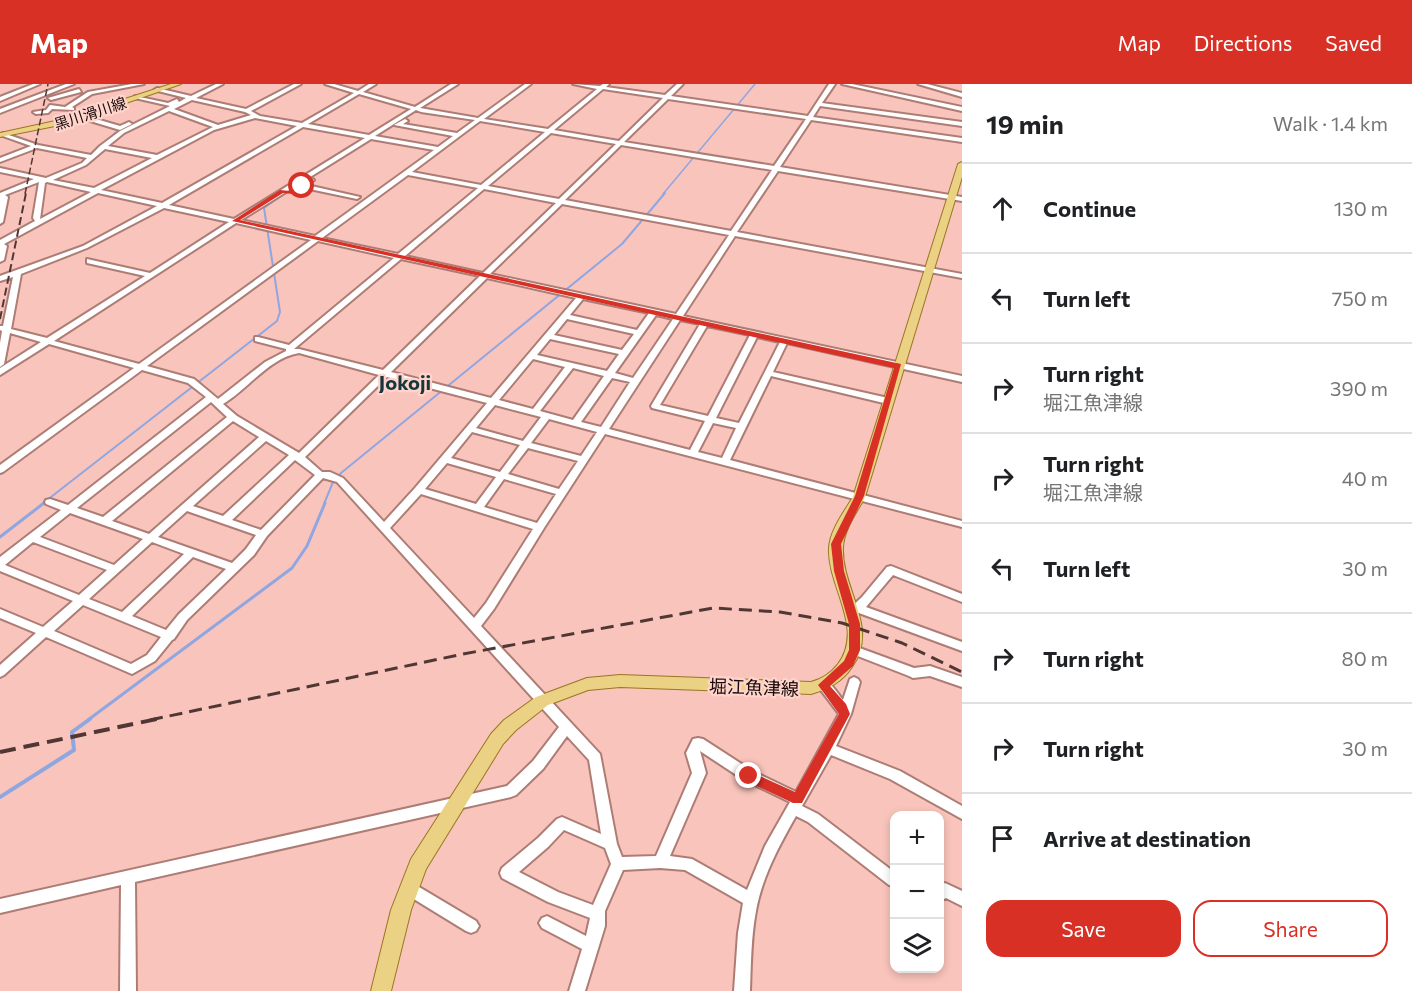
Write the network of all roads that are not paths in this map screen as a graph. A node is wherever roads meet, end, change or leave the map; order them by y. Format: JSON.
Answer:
{"nodes":[{"id":1,"x":39,"y":84,"type":"edge"},
{"id":2,"x":71,"y":84,"type":"edge"},
{"id":3,"x":141,"y":84,"type":"edge"},
{"id":4,"x":178,"y":84,"type":"edge"},
{"id":5,"x":213,"y":84,"type":"edge"},
{"id":6,"x":220,"y":84,"type":"edge"},
{"id":7,"x":298,"y":84,"type":"edge"},
{"id":8,"x":328,"y":84,"type":"edge"},
{"id":9,"x":373,"y":84,"type":"edge"},
{"id":10,"x":455,"y":84,"type":"edge"},
{"id":11,"x":464,"y":84,"type":"edge"},
{"id":12,"x":528,"y":84,"type":"edge"},
{"id":13,"x":576,"y":84,"type":"edge"},
{"id":14,"x":680,"y":84,"type":"edge"},
{"id":15,"x":832,"y":84,"type":"edge"},
{"id":16,"x":845,"y":84,"type":"edge"},
{"id":17,"x":921,"y":84,"type":"edge"},
{"id":18,"x":604,"y":86,"type":"edge"},
{"id":19,"x":161,"y":87,"type":"edge"},
{"id":20,"x":79,"y":91,"type":"dead end"},
{"id":21,"x":358,"y":93,"type":"junction"},
{"id":22,"x":962,"y":94,"type":"edge"},
{"id":23,"x":25,"y":95,"type":"dead end"},
{"id":24,"x":137,"y":97,"type":"junction"},
{"id":25,"x":189,"y":97,"type":"junction"},
{"id":26,"x":666,"y":97,"type":"junction"},
{"id":27,"x":35,"y":99,"type":"junction"},
{"id":28,"x":51,"y":99,"type":"junction"},
{"id":29,"x":0,"y":101,"type":"edge"},
{"id":30,"x":819,"y":104,"type":"junction"},
{"id":31,"x":223,"y":105,"type":"junction"},
{"id":32,"x":8,"y":107,"type":"junction"},
{"id":33,"x":169,"y":107,"type":"junction"},
{"id":34,"x":67,"y":108,"type":"junction"},
{"id":35,"x":899,"y":109,"type":"junction"},
{"id":36,"x":962,"y":109,"type":"edge"},
{"id":37,"x":211,"y":110,"type":"dead end"},
{"id":38,"x":417,"y":110,"type":"junction"},
{"id":39,"x":0,"y":111,"type":"edge"},
{"id":40,"x":247,"y":111,"type":"junction"},
{"id":41,"x":36,"y":112,"type":"dead end"},
{"id":42,"x":90,"y":113,"type":"junction"},
{"id":43,"x":79,"y":116,"type":"junction"},
{"id":44,"x":254,"y":116,"type":"junction"},
{"id":45,"x":811,"y":118,"type":"junction"},
{"id":46,"x":479,"y":120,"type":"junction"},
{"id":47,"x":962,"y":124,"type":"edge"},
{"id":48,"x":302,"y":125,"type":"junction"},
{"id":49,"x":397,"y":125,"type":"junction"},
{"id":50,"x":218,"y":127,"type":"junction"},
{"id":51,"x":120,"y":128,"type":"junction"},
{"id":52,"x":889,"y":129,"type":"junction"},
{"id":53,"x":962,"y":130,"type":"edge"},
{"id":54,"x":547,"y":132,"type":"junction"},
{"id":55,"x":1,"y":135,"type":"edge"},
{"id":56,"x":458,"y":135,"type":"junction"},
{"id":57,"x":373,"y":138,"type":"junction"},
{"id":58,"x":962,"y":140,"type":"edge"},
{"id":59,"x":619,"y":143,"type":"junction"},
{"id":60,"x":37,"y":146,"type":"junction"},
{"id":61,"x":102,"y":147,"type":"junction"},
{"id":62,"x":439,"y":149,"type":"junction"},
{"id":63,"x":88,"y":157,"type":"junction"},
{"id":64,"x":157,"y":157,"type":"junction"},
{"id":65,"x":0,"y":160,"type":"edge"},
{"id":66,"x":962,"y":164,"type":"edge"},
{"id":67,"x":776,"y":169,"type":"junction"},
{"id":68,"x":0,"y":170,"type":"edge"},
{"id":69,"x":407,"y":173,"type":"junction"},
{"id":70,"x":44,"y":181,"type":"junction"},
{"id":71,"x":302,"y":186,"type":"junction"},
{"id":72,"x":483,"y":187,"type":"junction"},
{"id":73,"x":96,"y":191,"type":"junction"},
{"id":74,"x":282,"y":191,"type":"junction"},
{"id":75,"x":291,"y":193,"type":"junction"},
{"id":76,"x":2,"y":197,"type":"edge"},
{"id":77,"x":357,"y":197,"type":"dead end"},
{"id":78,"x":957,"y":198,"type":"edge"},
{"id":79,"x":561,"y":201,"type":"junction"},
{"id":80,"x":275,"y":203,"type":"dead end"},
{"id":81,"x":162,"y":206,"type":"junction"},
{"id":82,"x":235,"y":221,"type":"junction"},
{"id":83,"x":0,"y":222,"type":"edge"},
{"id":84,"x":40,"y":222,"type":"junction"},
{"id":85,"x":734,"y":234,"type":"junction"},
{"id":86,"x":317,"y":239,"type":"junction"},
{"id":87,"x":0,"y":243,"type":"edge"},
{"id":88,"x":399,"y":257,"type":"junction"},
{"id":89,"x":0,"y":261,"type":"edge"},
{"id":90,"x":90,"y":261,"type":"dead end"},
{"id":91,"x":0,"y":266,"type":"edge"},
{"id":92,"x":929,"y":270,"type":"junction"},
{"id":93,"x":18,"y":271,"type":"junction"},
{"id":94,"x":151,"y":275,"type":"junction"},
{"id":95,"x":485,"y":276,"type":"junction"},
{"id":96,"x":962,"y":276,"type":"edge"},
{"id":97,"x":0,"y":279,"type":"edge"},
{"id":98,"x":581,"y":297,"type":"junction"},
{"id":99,"x":653,"y":313,"type":"junction"},
{"id":100,"x":565,"y":316,"type":"junction"},
{"id":101,"x":679,"y":318,"type":"junction"},
{"id":102,"x":704,"y":324,"type":"junction"},
{"id":103,"x":4,"y":329,"type":"edge"},
{"id":104,"x":638,"y":333,"type":"junction"},
{"id":105,"x":753,"y":335,"type":"junction"},
{"id":106,"x":548,"y":336,"type":"junction"},
{"id":107,"x":258,"y":339,"type":"dead end"},
{"id":108,"x":48,"y":341,"type":"junction"},
{"id":109,"x":784,"y":341,"type":"junction"},
{"id":110,"x":290,"y":349,"type":"junction"},
{"id":111,"x":624,"y":353,"type":"junction"},
{"id":112,"x":531,"y":356,"type":"junction"},
{"id":113,"x":0,"y":364,"type":"edge"},
{"id":114,"x":571,"y":365,"type":"junction"},
{"id":115,"x":898,"y":366,"type":"junction"},
{"id":116,"x":141,"y":368,"type":"junction"},
{"id":117,"x":0,"y":372,"type":"edge"},
{"id":118,"x":768,"y":373,"type":"junction"},
{"id":119,"x":386,"y":374,"type":"junction"},
{"id":120,"x":609,"y":375,"type":"junction"},
{"id":121,"x":962,"y":379,"type":"edge"},
{"id":122,"x":637,"y":381,"type":"junction"},
{"id":123,"x":214,"y":400,"type":"junction"},
{"id":124,"x":494,"y":401,"type":"junction"},
{"id":125,"x":888,"y":401,"type":"junction"},
{"id":126,"x":535,"y":412,"type":"junction"},
{"id":127,"x":547,"y":415,"type":"junction"},
{"id":128,"x":232,"y":417,"type":"junction"},
{"id":129,"x":711,"y":419,"type":"junction"},
{"id":130,"x":575,"y":423,"type":"junction"},
{"id":131,"x":742,"y":427,"type":"junction"},
{"id":132,"x":470,"y":429,"type":"junction"},
{"id":133,"x":604,"y":430,"type":"junction"},
{"id":134,"x":264,"y":436,"type":"junction"},
{"id":135,"x":525,"y":445,"type":"junction"},
{"id":136,"x":693,"y":453,"type":"junction"},
{"id":137,"x":297,"y":457,"type":"junction"},
{"id":138,"x":445,"y":459,"type":"junction"},
{"id":139,"x":584,"y":460,"type":"junction"},
{"id":140,"x":725,"y":461,"type":"junction"},
{"id":141,"x":0,"y":471,"type":"edge"},
{"id":142,"x":320,"y":475,"type":"junction"},
{"id":143,"x":502,"y":475,"type":"junction"},
{"id":144,"x":419,"y":490,"type":"junction"},
{"id":145,"x":562,"y":493,"type":"junction"},
{"id":146,"x":859,"y":496,"type":"junction"},
{"id":147,"x":50,"y":502,"type":"dead end"},
{"id":148,"x":185,"y":507,"type":"junction"},
{"id":149,"x":478,"y":508,"type":"junction"},
{"id":150,"x":68,"y":509,"type":"junction"},
{"id":151,"x":224,"y":521,"type":"junction"},
{"id":152,"x":104,"y":522,"type":"junction"},
{"id":153,"x":962,"y":524,"type":"edge"},
{"id":154,"x":385,"y":527,"type":"junction"},
{"id":155,"x":539,"y":527,"type":"junction"},
{"id":156,"x":263,"y":534,"type":"junction"},
{"id":157,"x":32,"y":538,"type":"junction"},
{"id":158,"x":150,"y":538,"type":"junction"},
{"id":159,"x":191,"y":553,"type":"junction"},
{"id":160,"x":0,"y":565,"type":"edge"},
{"id":161,"x":234,"y":568,"type":"junction"},
{"id":162,"x":115,"y":569,"type":"junction"},
{"id":163,"x":962,"y":598,"type":"edge"},
{"id":164,"x":80,"y":600,"type":"junction"},
{"id":165,"x":856,"y":611,"type":"junction"},
{"id":166,"x":0,"y":613,"type":"edge"},
{"id":167,"x":123,"y":618,"type":"junction"},
{"id":168,"x":474,"y":626,"type":"junction"},
{"id":169,"x":45,"y":632,"type":"junction"},
{"id":170,"x":170,"y":636,"type":"junction"},
{"id":171,"x":962,"y":647,"type":"edge"},
{"id":172,"x":854,"y":650,"type":"junction"},
{"id":173,"x":0,"y":672,"type":"edge"},
{"id":174,"x":854,"y":682,"type":"dead end"},
{"id":175,"x":962,"y":682,"type":"edge"},
{"id":176,"x":823,"y":685,"type":"junction"},
{"id":177,"x":542,"y":700,"type":"junction"},
{"id":178,"x":845,"y":714,"type":"junction"},
{"id":179,"x":566,"y":728,"type":"junction"},
{"id":180,"x":828,"y":747,"type":"junction"},
{"id":181,"x":795,"y":803,"type":"junction"},
{"id":182,"x":454,"y":804,"type":"junction"},
{"id":183,"x":962,"y":813,"type":"edge"},
{"id":184,"x":610,"y":844,"type":"junction"},
{"id":185,"x":660,"y":862,"type":"junction"},
{"id":186,"x":618,"y":864,"type":"junction"},
{"id":187,"x":128,"y":876,"type":"junction"},
{"id":188,"x":890,"y":877,"type":"edge"},
{"id":189,"x":410,"y":888,"type":"junction"},
{"id":190,"x":944,"y":891,"type":"edge"},
{"id":191,"x":962,"y":898,"type":"edge"},
{"id":192,"x":751,"y":900,"type":"junction"},
{"id":193,"x":0,"y":906,"type":"edge"},
{"id":194,"x":598,"y":915,"type":"junction"},
{"id":195,"x":547,"y":923,"type":"dead end"},
{"id":196,"x":471,"y":926,"type":"dead end"},
{"id":197,"x":591,"y":946,"type":"junction"},
{"id":198,"x":128,"y":991,"type":"edge"},
{"id":199,"x":381,"y":991,"type":"edge"},
{"id":200,"x":577,"y":991,"type":"edge"},
{"id":201,"x":742,"y":991,"type":"edge"}],
"edges":[{"from":1,"to":27,"type":"street"},
{"from":1,"to":29,"type":"street"},
{"from":2,"to":28,"type":"street"},
{"from":3,"to":34,"type":"street"},
{"from":4,"to":19,"type":"main road","name":"黒川滑川線"},
{"from":5,"to":25,"type":"street"},
{"from":6,"to":25,"type":"street"},
{"from":7,"to":40,"type":"street"},
{"from":8,"to":21,"type":"street"},
{"from":9,"to":21,"type":"street"},
{"from":10,"to":38,"type":"street"},
{"from":11,"to":38,"type":"street"},
{"from":12,"to":46,"type":"street"},
{"from":13,"to":18,"type":"street"},
{"from":14,"to":26,"type":"street"},
{"from":15,"to":30,"type":"street"},
{"from":16,"to":35,"type":"street"},
{"from":17,"to":22,"type":"street"},
{"from":18,"to":26,"type":"street"},
{"from":18,"to":54,"type":"street"},
{"from":19,"to":24,"type":"main road","name":"黒川滑川線"},
{"from":19,"to":25,"type":"street"},
{"from":20,"to":28,"type":"street"},
{"from":21,"to":38,"type":"street"},
{"from":21,"to":48,"type":"street"},
{"from":23,"to":27,"type":"street"},
{"from":24,"to":33,"type":"street"},
{"from":24,"to":42,"type":"main road","name":"黒川滑川線"},
{"from":25,"to":31,"type":"street"},
{"from":25,"to":33,"type":"street"},
{"from":26,"to":45,"type":"street"},
{"from":26,"to":59,"type":"street"},
{"from":27,"to":28,"type":"street"},
{"from":27,"to":32,"type":"street"},
{"from":28,"to":34,"type":"street"},
{"from":28,"to":41,"type":"street"},
{"from":29,"to":32,"type":"street"},
{"from":30,"to":35,"type":"street"},
{"from":30,"to":45,"type":"street"},
{"from":31,"to":37,"type":"street"},
{"from":31,"to":40,"type":"street"},
{"from":32,"to":39,"type":"street"},
{"from":33,"to":50,"type":"street"},
{"from":33,"to":51,"type":"street"},
{"from":33,"to":61,"type":"street"},
{"from":34,"to":42,"type":"street"},
{"from":35,"to":36,"type":"street"},
{"from":35,"to":47,"type":"street"},
{"from":35,"to":52,"type":"street"},
{"from":35,"to":53,"type":"street"},
{"from":38,"to":46,"type":"street"},
{"from":38,"to":49,"type":"street"},
{"from":38,"to":57,"type":"street"},
{"from":40,"to":44,"type":"street"},
{"from":42,"to":43,"type":"main road","name":"黒川滑川線"},
{"from":43,"to":51,"type":"street"},
{"from":43,"to":55,"type":"main road","name":"黒川滑川線"},
{"from":44,"to":48,"type":"street"},
{"from":44,"to":50,"type":"street"},
{"from":45,"to":52,"type":"street"},
{"from":45,"to":67,"type":"street"},
{"from":46,"to":54,"type":"street"},
{"from":46,"to":56,"type":"street"},
{"from":48,"to":57,"type":"street"},
{"from":48,"to":81,"type":"street"},
{"from":49,"to":56,"type":"street"},
{"from":49,"to":57,"type":"street"},
{"from":50,"to":64,"type":"street"},
{"from":51,"to":63,"type":"street"},
{"from":52,"to":58,"type":"street"},
{"from":54,"to":59,"type":"street"},
{"from":54,"to":72,"type":"street"},
{"from":55,"to":60,"type":"street"},
{"from":56,"to":62,"type":"street"},
{"from":57,"to":62,"type":"street"},
{"from":57,"to":71,"type":"street"},
{"from":57,"to":74,"type":"street"},
{"from":59,"to":67,"type":"street"},
{"from":59,"to":79,"type":"street"},
{"from":60,"to":63,"type":"street"},
{"from":60,"to":65,"type":"street"},
{"from":61,"to":63,"type":"street"},
{"from":61,"to":64,"type":"street"},
{"from":62,"to":69,"type":"street"},
{"from":63,"to":70,"type":"street"},
{"from":64,"to":73,"type":"street"},
{"from":66,"to":78,"type":"main road"},
{"from":67,"to":78,"type":"street"},
{"from":67,"to":85,"type":"street"},
{"from":68,"to":70,"type":"street"},
{"from":69,"to":72,"type":"street"},
{"from":69,"to":86,"type":"street"},
{"from":70,"to":73,"type":"street"},
{"from":70,"to":76,"type":"street"},
{"from":70,"to":84,"type":"street"},
{"from":71,"to":75,"type":"street"},
{"from":71,"to":77,"type":"street"},
{"from":72,"to":79,"type":"street"},
{"from":72,"to":88,"type":"street"},
{"from":73,"to":81,"type":"street"},
{"from":73,"to":84,"type":"street"},
{"from":74,"to":75,"type":"street"},
{"from":74,"to":82,"type":"street"},
{"from":75,"to":80,"type":"street"},
{"from":76,"to":83,"type":"street"},
{"from":78,"to":92,"type":"main road"},
{"from":79,"to":85,"type":"street"},
{"from":79,"to":95,"type":"street"},
{"from":81,"to":82,"type":"street"},
{"from":81,"to":93,"type":"street"},
{"from":82,"to":86,"type":"street"},
{"from":82,"to":94,"type":"street"},
{"from":84,"to":87,"type":"street"},
{"from":85,"to":92,"type":"street"},
{"from":85,"to":101,"type":"street"},
{"from":86,"to":88,"type":"street"},
{"from":86,"to":116,"type":"street"},
{"from":87,"to":89,"type":"street"},
{"from":88,"to":95,"type":"street"},
{"from":88,"to":110,"type":"street"},
{"from":90,"to":94,"type":"street"},
{"from":91,"to":93,"type":"street"},
{"from":92,"to":96,"type":"street"},
{"from":92,"to":115,"type":"main road"},
{"from":93,"to":97,"type":"street"},
{"from":93,"to":103,"type":"street"},
{"from":94,"to":108,"type":"street"},
{"from":95,"to":98,"type":"street"},
{"from":95,"to":119,"type":"street"},
{"from":98,"to":99,"type":"street"},
{"from":98,"to":100,"type":"street"},
{"from":99,"to":101,"type":"street"},
{"from":99,"to":104,"type":"street"},
{"from":100,"to":104,"type":"street"},
{"from":100,"to":106,"type":"street"},
{"from":101,"to":102,"type":"street"},
{"from":101,"to":122,"type":"street"},
{"from":102,"to":105,"type":"street"},
{"from":102,"to":129,"type":"street"},
{"from":103,"to":108,"type":"street"},
{"from":103,"to":113,"type":"street"},
{"from":104,"to":111,"type":"street"},
{"from":105,"to":109,"type":"street"},
{"from":105,"to":129,"type":"street"},
{"from":106,"to":111,"type":"street"},
{"from":106,"to":112,"type":"street"},
{"from":107,"to":110,"type":"street"},
{"from":108,"to":116,"type":"street"},
{"from":108,"to":117,"type":"street"},
{"from":109,"to":115,"type":"street"},
{"from":109,"to":118,"type":"street"},
{"from":110,"to":119,"type":"street"},
{"from":110,"to":123,"type":"street"},
{"from":111,"to":120,"type":"street"},
{"from":112,"to":114,"type":"street"},
{"from":112,"to":124,"type":"street"},
{"from":114,"to":120,"type":"street"},
{"from":114,"to":126,"type":"street"},
{"from":115,"to":121,"type":"street"},
{"from":115,"to":125,"type":"main road"},
{"from":116,"to":123,"type":"street"},
{"from":116,"to":141,"type":"street"},
{"from":118,"to":125,"type":"street"},
{"from":118,"to":131,"type":"street"},
{"from":119,"to":124,"type":"street"},
{"from":119,"to":137,"type":"street"},
{"from":120,"to":122,"type":"street"},
{"from":120,"to":130,"type":"street"},
{"from":122,"to":133,"type":"street"},
{"from":123,"to":128,"type":"street"},
{"from":123,"to":150,"type":"street"},
{"from":124,"to":126,"type":"street"},
{"from":124,"to":132,"type":"street"},
{"from":125,"to":146,"type":"main road"},
{"from":126,"to":127,"type":"street"},
{"from":127,"to":130,"type":"street"},
{"from":127,"to":135,"type":"street"},
{"from":128,"to":134,"type":"street"},
{"from":128,"to":152,"type":"street"},
{"from":129,"to":131,"type":"street"},
{"from":129,"to":136,"type":"street"},
{"from":130,"to":133,"type":"street"},
{"from":131,"to":140,"type":"street"},
{"from":132,"to":135,"type":"street"},
{"from":132,"to":138,"type":"street"},
{"from":133,"to":136,"type":"street"},
{"from":133,"to":139,"type":"street"},
{"from":134,"to":137,"type":"street"},
{"from":134,"to":148,"type":"street"},
{"from":135,"to":139,"type":"street"},
{"from":135,"to":143,"type":"street"},
{"from":136,"to":140,"type":"street"},
{"from":137,"to":142,"type":"street"},
{"from":137,"to":151,"type":"street"},
{"from":138,"to":143,"type":"street"},
{"from":138,"to":144,"type":"street"},
{"from":139,"to":145,"type":"street"},
{"from":140,"to":146,"type":"street"},
{"from":142,"to":154,"type":"street"},
{"from":142,"to":156,"type":"street"},
{"from":143,"to":145,"type":"street"},
{"from":143,"to":149,"type":"street"},
{"from":144,"to":149,"type":"street"},
{"from":144,"to":154,"type":"street"},
{"from":145,"to":155,"type":"street"},
{"from":146,"to":153,"type":"street"},
{"from":146,"to":165,"type":"main road"},
{"from":147,"to":150,"type":"street"},
{"from":148,"to":151,"type":"street"},
{"from":148,"to":158,"type":"street"},
{"from":149,"to":155,"type":"street"},
{"from":150,"to":152,"type":"street"},
{"from":150,"to":157,"type":"street"},
{"from":151,"to":156,"type":"street"},
{"from":152,"to":158,"type":"street"},
{"from":154,"to":168,"type":"street"},
{"from":155,"to":168,"type":"street"},
{"from":156,"to":161,"type":"street"},
{"from":157,"to":160,"type":"street"},
{"from":157,"to":162,"type":"street"},
{"from":158,"to":159,"type":"street"},
{"from":158,"to":162,"type":"street"},
{"from":159,"to":161,"type":"street"},
{"from":159,"to":167,"type":"street"},
{"from":160,"to":164,"type":"street"},
{"from":161,"to":170,"type":"street"},
{"from":162,"to":164,"type":"street"},
{"from":163,"to":165,"type":"street"},
{"from":164,"to":167,"type":"street"},
{"from":164,"to":169,"type":"street"},
{"from":165,"to":171,"type":"street"},
{"from":165,"to":172,"type":"main road"},
{"from":166,"to":169,"type":"street"},
{"from":167,"to":170,"type":"street"},
{"from":168,"to":177,"type":"street"},
{"from":169,"to":170,"type":"street"},
{"from":169,"to":173,"type":"street"},
{"from":172,"to":175,"type":"street"},
{"from":172,"to":176,"type":"main road","name":"堀江魚津線"},
{"from":174,"to":178,"type":"street"},
{"from":176,"to":177,"type":"main road","name":"堀江魚津線"},
{"from":176,"to":178,"type":"street"},
{"from":177,"to":179,"type":"street"},
{"from":177,"to":182,"type":"main road","name":"堀江魚津線"},
{"from":178,"to":180,"type":"street"},
{"from":179,"to":182,"type":"street"},
{"from":179,"to":184,"type":"street"},
{"from":180,"to":181,"type":"street"},
{"from":180,"to":183,"type":"street"},
{"from":181,"to":185,"type":"street"},
{"from":181,"to":188,"type":"street"},
{"from":181,"to":192,"type":"street"},
{"from":182,"to":187,"type":"street"},
{"from":182,"to":189,"type":"main road","name":"堀江魚津線"},
{"from":184,"to":186,"type":"street"},
{"from":184,"to":194,"type":"street"},
{"from":185,"to":186,"type":"street"},
{"from":185,"to":192,"type":"street"},
{"from":186,"to":194,"type":"street"},
{"from":187,"to":193,"type":"street"},
{"from":187,"to":198,"type":"street"},
{"from":189,"to":196,"type":"street"},
{"from":189,"to":199,"type":"main road","name":"堀江魚津線"},
{"from":190,"to":191,"type":"street"},
{"from":192,"to":201,"type":"street"},
{"from":194,"to":197,"type":"street"},
{"from":195,"to":197,"type":"street"},
{"from":197,"to":200,"type":"street"}]}
